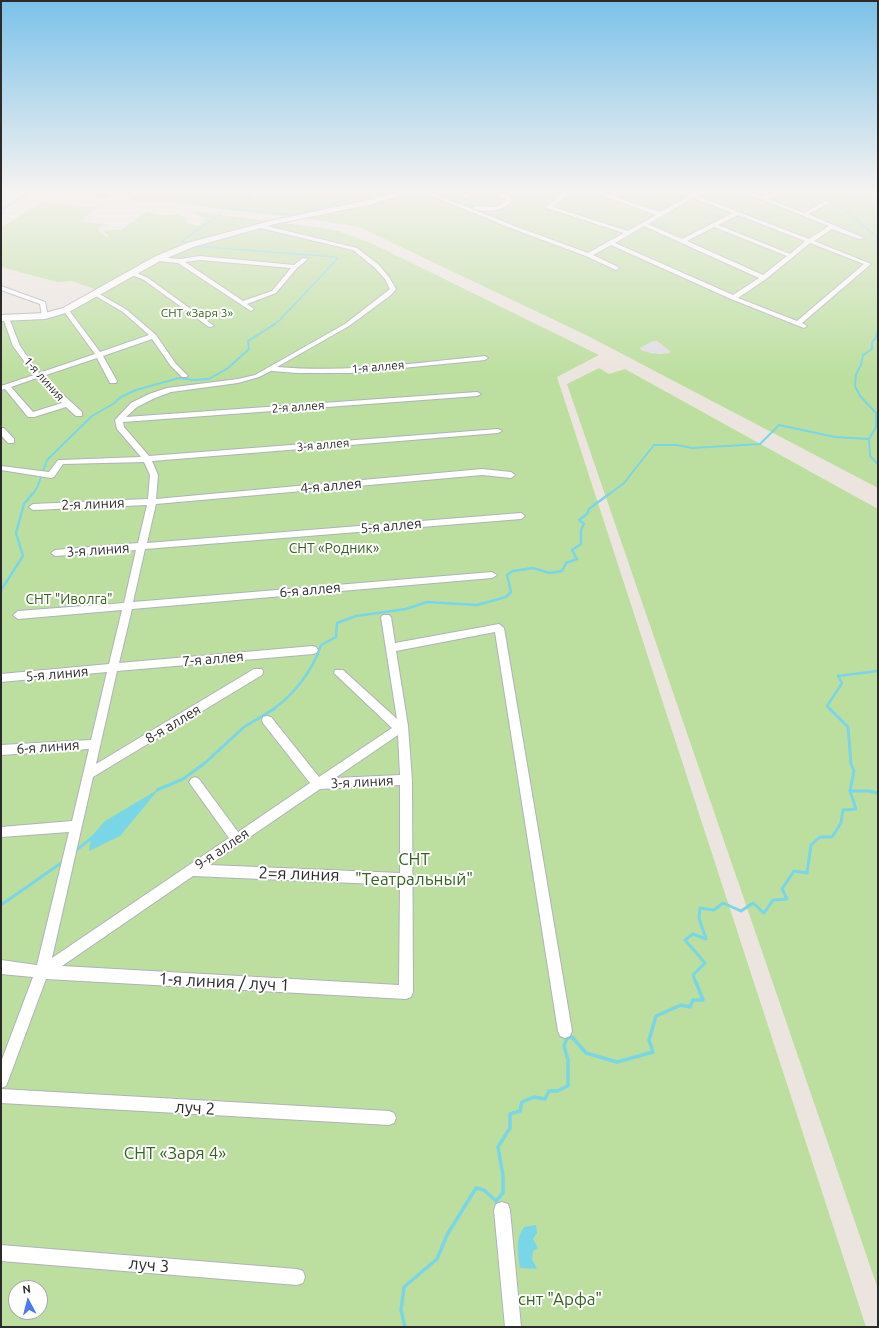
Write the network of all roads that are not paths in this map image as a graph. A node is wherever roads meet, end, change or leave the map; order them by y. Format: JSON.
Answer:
{"nodes":[{"id":1,"x":172,"y":252,"type":"edge"},
{"id":2,"x":360,"y":252,"type":"edge"},
{"id":3,"x":582,"y":252,"type":"edge"},
{"id":4,"x":592,"y":252,"type":"edge"},
{"id":5,"x":631,"y":252,"type":"edge"},
{"id":6,"x":706,"y":252,"type":"edge"},
{"id":7,"x":781,"y":252,"type":"edge"},
{"id":8,"x":796,"y":252,"type":"edge"},
{"id":9,"x":837,"y":252,"type":"edge"},
{"id":10,"x":588,"y":254,"type":"junction"},
{"id":11,"x":791,"y":256,"type":"junction"},
{"id":12,"x":158,"y":258,"type":"junction"},
{"id":13,"x":305,"y":259,"type":"dead end"},
{"id":14,"x":180,"y":260,"type":"junction"},
{"id":15,"x":295,"y":268,"type":"junction"},
{"id":16,"x":616,"y":268,"type":"dead end"},
{"id":17,"x":132,"y":273,"type":"junction"},
{"id":18,"x":764,"y":278,"type":"junction"},
{"id":19,"x":1,"y":288,"type":"edge"},
{"id":20,"x":96,"y":294,"type":"junction"},
{"id":21,"x":733,"y":298,"type":"junction"},
{"id":22,"x":242,"y":303,"type":"junction"},
{"id":23,"x":251,"y":309,"type":"dead end"},
{"id":24,"x":66,"y":310,"type":"junction"},
{"id":25,"x":45,"y":316,"type":"junction"},
{"id":26,"x":4,"y":318,"type":"edge"},
{"id":27,"x":798,"y":323,"type":"junction"},
{"id":28,"x":211,"y":326,"type":"dead end"},
{"id":29,"x":804,"y":326,"type":"dead end"},
{"id":30,"x":154,"y":336,"type":"junction"},
{"id":31,"x":99,"y":355,"type":"junction"},
{"id":32,"x":485,"y":358,"type":"dead end"},
{"id":33,"x":270,"y":369,"type":"junction"},
{"id":34,"x":38,"y":375,"type":"junction"},
{"id":35,"x":184,"y":376,"type":"dead end"},
{"id":36,"x":113,"y":381,"type":"dead end"},
{"id":37,"x":4,"y":387,"type":"edge"},
{"id":38,"x":477,"y":394,"type":"dead end"},
{"id":39,"x":67,"y":404,"type":"junction"},
{"id":40,"x":79,"y":414,"type":"dead end"},
{"id":41,"x":119,"y":420,"type":"junction"},
{"id":42,"x":1,"y":430,"type":"edge"},
{"id":43,"x":498,"y":430,"type":"dead end"},
{"id":44,"x":11,"y":441,"type":"dead end"},
{"id":45,"x":147,"y":459,"type":"junction"},
{"id":46,"x":1,"y":468,"type":"edge"},
{"id":47,"x":511,"y":475,"type":"dead end"},
{"id":48,"x":152,"y":502,"type":"junction"},
{"id":49,"x":33,"y":507,"type":"dead end"},
{"id":50,"x":521,"y":516,"type":"dead end"},
{"id":51,"x":142,"y":547,"type":"junction"},
{"id":52,"x":55,"y":553,"type":"dead end"},
{"id":53,"x":492,"y":575,"type":"dead end"},
{"id":54,"x":127,"y":605,"type":"junction"},
{"id":55,"x":18,"y":615,"type":"dead end"},
{"id":56,"x":386,"y":617,"type":"dead end"},
{"id":57,"x":390,"y":648,"type":"junction"},
{"id":58,"x":313,"y":650,"type":"dead end"},
{"id":59,"x":114,"y":669,"type":"junction"},
{"id":60,"x":258,"y":672,"type":"dead end"},
{"id":61,"x":339,"y":673,"type":"dead end"},
{"id":62,"x":1,"y":678,"type":"edge"},
{"id":63,"x":267,"y":720,"type":"dead end"},
{"id":64,"x":401,"y":727,"type":"junction"},
{"id":65,"x":94,"y":744,"type":"junction"},
{"id":66,"x":1,"y":750,"type":"edge"},
{"id":67,"x":87,"y":775,"type":"junction"},
{"id":68,"x":406,"y":780,"type":"junction"},
{"id":69,"x":195,"y":782,"type":"dead end"},
{"id":70,"x":317,"y":784,"type":"junction"},
{"id":71,"x":77,"y":826,"type":"junction"},
{"id":72,"x":1,"y":832,"type":"edge"},
{"id":73,"x":237,"y":839,"type":"junction"},
{"id":74,"x":192,"y":870,"type":"junction"},
{"id":75,"x":406,"y":879,"type":"junction"},
{"id":76,"x":1,"y":967,"type":"edge"},
{"id":77,"x":42,"y":972,"type":"junction"},
{"id":78,"x":565,"y":1032,"type":"dead end"},
{"id":79,"x":1,"y":1081,"type":"edge"},
{"id":80,"x":1,"y":1096,"type":"edge"},
{"id":81,"x":389,"y":1118,"type":"dead end"},
{"id":82,"x":502,"y":1210,"type":"dead end"},
{"id":83,"x":1,"y":1252,"type":"edge"},
{"id":84,"x":297,"y":1277,"type":"dead end"},
{"id":85,"x":513,"y":1327,"type":"edge"}],
"edges":[{"from":1,"to":12,"type":"street"},
{"from":2,"to":33,"type":"street"},
{"from":3,"to":10,"type":"street"},
{"from":4,"to":10,"type":"street"},
{"from":5,"to":21,"type":"street"},
{"from":6,"to":18,"type":"street"},
{"from":7,"to":11,"type":"street"},
{"from":8,"to":11,"type":"street"},
{"from":9,"to":27,"type":"street"},
{"from":10,"to":16,"type":"street"},
{"from":11,"to":18,"type":"street"},
{"from":12,"to":14,"type":"street"},
{"from":12,"to":17,"type":"street"},
{"from":13,"to":15,"type":"street"},
{"from":14,"to":15,"type":"street"},
{"from":14,"to":22,"type":"street"},
{"from":15,"to":22,"type":"street"},
{"from":17,"to":20,"type":"street"},
{"from":17,"to":28,"type":"street"},
{"from":18,"to":21,"type":"street"},
{"from":19,"to":25,"type":"street"},
{"from":20,"to":24,"type":"street"},
{"from":20,"to":30,"type":"street"},
{"from":21,"to":27,"type":"street"},
{"from":22,"to":23,"type":"street"},
{"from":24,"to":25,"type":"street"},
{"from":24,"to":31,"type":"street"},
{"from":25,"to":26,"type":"street"},
{"from":26,"to":34,"type":"street","name":"1-я линия"},
{"from":27,"to":29,"type":"street"},
{"from":30,"to":31,"type":"street"},
{"from":30,"to":35,"type":"street"},
{"from":31,"to":34,"type":"street"},
{"from":31,"to":36,"type":"street"},
{"from":32,"to":33,"type":"street","name":"1-я аллея"},
{"from":33,"to":41,"type":"street"},
{"from":34,"to":37,"type":"street"},
{"from":34,"to":39,"type":"street","name":"1-я линия"},
{"from":37,"to":39,"type":"street"},
{"from":38,"to":41,"type":"street","name":"2-я аллея"},
{"from":39,"to":40,"type":"street","name":"1-я линия"},
{"from":41,"to":45,"type":"street"},
{"from":42,"to":44,"type":"street"},
{"from":43,"to":45,"type":"street","name":"3-я аллея"},
{"from":45,"to":46,"type":"street"},
{"from":45,"to":48,"type":"street"},
{"from":47,"to":48,"type":"street","name":"4-я аллея"},
{"from":48,"to":49,"type":"street","name":"2-я линия"},
{"from":48,"to":51,"type":"street"},
{"from":50,"to":51,"type":"street","name":"5-я аллея"},
{"from":51,"to":52,"type":"street","name":"3-я линия"},
{"from":51,"to":54,"type":"street"},
{"from":53,"to":54,"type":"street","name":"6-я аллея"},
{"from":54,"to":55,"type":"street","name":"6-я аллея"},
{"from":54,"to":59,"type":"street"},
{"from":56,"to":57,"type":"street"},
{"from":57,"to":64,"type":"street"},
{"from":57,"to":78,"type":"street"},
{"from":58,"to":59,"type":"street","name":"7-я аллея"},
{"from":59,"to":62,"type":"street","name":"5-я линия"},
{"from":59,"to":65,"type":"street"},
{"from":60,"to":67,"type":"street","name":"8-я аллея"},
{"from":61,"to":64,"type":"street"},
{"from":63,"to":70,"type":"street"},
{"from":64,"to":68,"type":"street"},
{"from":64,"to":70,"type":"street","name":"9-я аллея"},
{"from":65,"to":66,"type":"street","name":"6-я линия"},
{"from":65,"to":67,"type":"street"},
{"from":67,"to":71,"type":"street"},
{"from":68,"to":70,"type":"street","name":"3-я линия"},
{"from":68,"to":75,"type":"street"},
{"from":69,"to":73,"type":"street"},
{"from":70,"to":73,"type":"street","name":"9-я аллея"},
{"from":71,"to":72,"type":"street"},
{"from":71,"to":77,"type":"street"},
{"from":73,"to":74,"type":"street","name":"9-я аллея"},
{"from":74,"to":75,"type":"street","name":"2=я линия"},
{"from":74,"to":77,"type":"street","name":"9-я аллея"},
{"from":75,"to":77,"type":"street","name":"1-я линия / луч 1"},
{"from":76,"to":77,"type":"street","name":"1-я линия / луч 1"},
{"from":77,"to":79,"type":"street"},
{"from":80,"to":81,"type":"street","name":"луч 2"},
{"from":82,"to":85,"type":"street"},
{"from":83,"to":84,"type":"street","name":"луч 3"}]}
